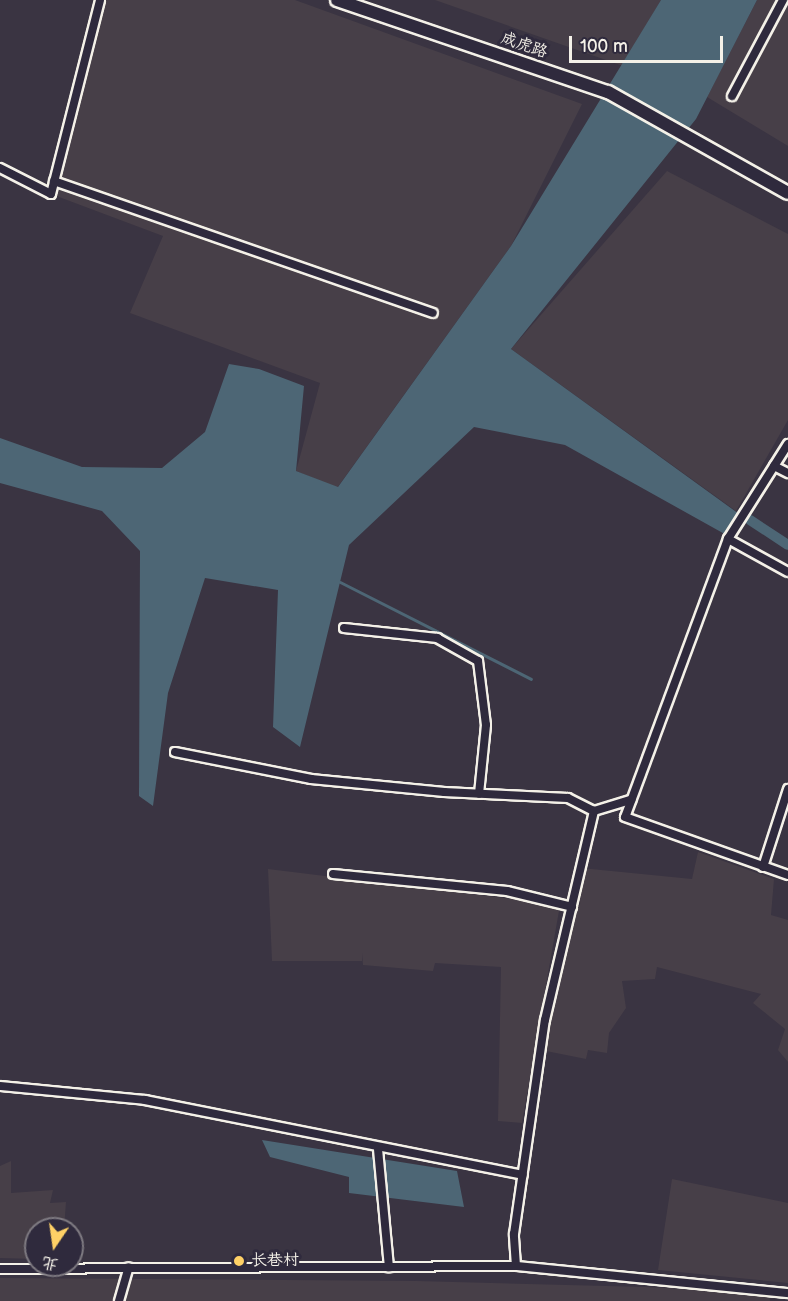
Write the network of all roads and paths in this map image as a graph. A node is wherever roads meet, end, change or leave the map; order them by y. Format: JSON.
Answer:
{"nodes":[{"id":1,"x":100,"y":0,"type":"edge"},
{"id":2,"x":337,"y":0,"type":"edge"},
{"id":3,"x":783,"y":0,"type":"edge"},
{"id":4,"x":732,"y":96,"type":"dead end"},
{"id":5,"x":0,"y":168,"type":"edge"},
{"id":6,"x":54,"y":181,"type":"junction"},
{"id":7,"x":788,"y":193,"type":"edge"},
{"id":8,"x":433,"y":313,"type":"dead end"},
{"id":9,"x":788,"y":444,"type":"edge"},
{"id":10,"x":774,"y":466,"type":"junction"},
{"id":11,"x":788,"y":473,"type":"edge"},
{"id":12,"x":728,"y":539,"type":"junction"},
{"id":13,"x":788,"y":573,"type":"edge"},
{"id":14,"x":345,"y":628,"type":"dead end"},
{"id":15,"x":175,"y":752,"type":"dead end"},
{"id":16,"x":788,"y":789,"type":"edge"},
{"id":17,"x":479,"y":794,"type":"junction"},
{"id":18,"x":631,"y":800,"type":"junction"},
{"id":19,"x":594,"y":811,"type":"junction"},
{"id":20,"x":763,"y":867,"type":"junction"},
{"id":21,"x":333,"y":874,"type":"dead end"},
{"id":22,"x":788,"y":875,"type":"edge"},
{"id":23,"x":572,"y":907,"type":"junction"},
{"id":24,"x":0,"y":1086,"type":"edge"},
{"id":25,"x":378,"y":1149,"type":"junction"},
{"id":26,"x":523,"y":1175,"type":"junction"},
{"id":27,"x":516,"y":1266,"type":"junction"},
{"id":28,"x":389,"y":1267,"type":"junction"},
{"id":29,"x":129,"y":1268,"type":"junction"},
{"id":30,"x":0,"y":1269,"type":"edge"},
{"id":31,"x":788,"y":1293,"type":"edge"},
{"id":32,"x":119,"y":1301,"type":"edge"}],
"edges":[{"from":1,"to":6,"type":"street"},
{"from":2,"to":7,"type":"street","name":"成虎路"},
{"from":3,"to":4,"type":"street"},
{"from":5,"to":6,"type":"street"},
{"from":6,"to":8,"type":"street"},
{"from":9,"to":10,"type":"street"},
{"from":10,"to":11,"type":"street"},
{"from":10,"to":12,"type":"street"},
{"from":12,"to":13,"type":"street"},
{"from":12,"to":18,"type":"street"},
{"from":14,"to":17,"type":"street"},
{"from":15,"to":17,"type":"street"},
{"from":16,"to":20,"type":"street"},
{"from":17,"to":19,"type":"street"},
{"from":18,"to":19,"type":"street"},
{"from":18,"to":20,"type":"street"},
{"from":19,"to":23,"type":"street"},
{"from":20,"to":22,"type":"street"},
{"from":21,"to":23,"type":"street"},
{"from":23,"to":26,"type":"street"},
{"from":24,"to":25,"type":"street"},
{"from":25,"to":26,"type":"street"},
{"from":25,"to":28,"type":"street"},
{"from":26,"to":27,"type":"street"},
{"from":27,"to":28,"type":"street"},
{"from":27,"to":31,"type":"street"},
{"from":28,"to":29,"type":"street"},
{"from":29,"to":30,"type":"street"},
{"from":29,"to":32,"type":"street"}]}
